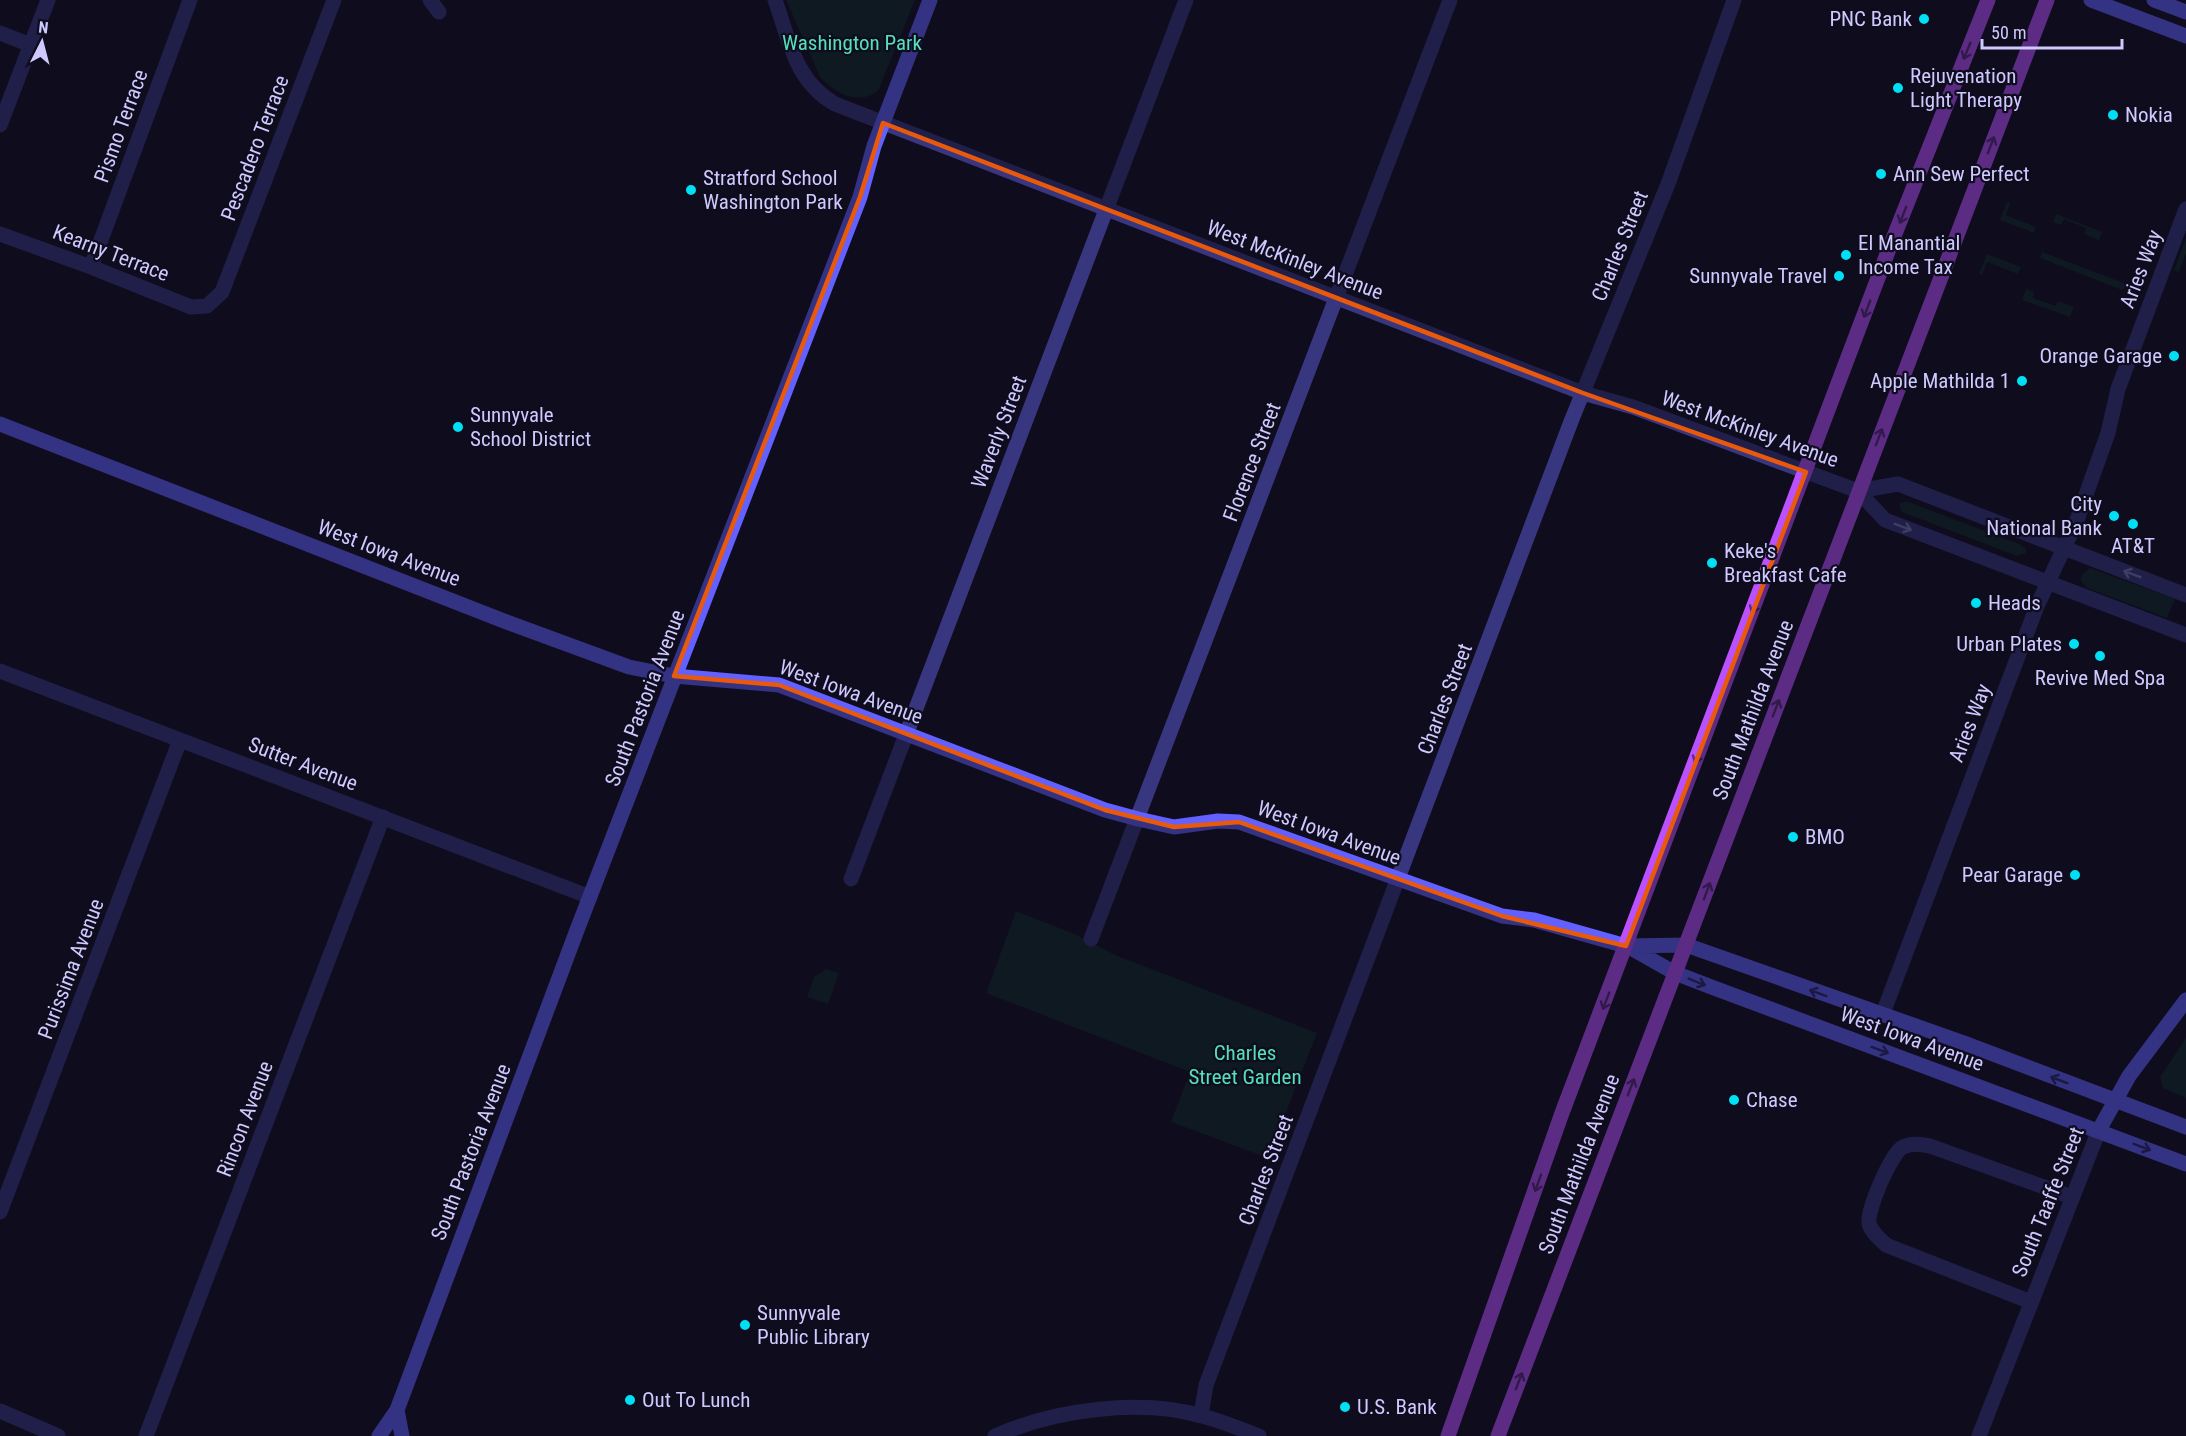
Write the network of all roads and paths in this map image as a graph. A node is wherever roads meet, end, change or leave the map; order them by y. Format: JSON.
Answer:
{"nodes":[{"id":1,"x":48,"y":0,"type":"edge"},
{"id":2,"x":190,"y":0,"type":"edge"},
{"id":3,"x":334,"y":0,"type":"edge"},
{"id":4,"x":775,"y":0,"type":"edge"},
{"id":5,"x":930,"y":0,"type":"edge"},
{"id":6,"x":1186,"y":0,"type":"edge"},
{"id":7,"x":1450,"y":0,"type":"edge"},
{"id":8,"x":1734,"y":0,"type":"edge"},
{"id":9,"x":1988,"y":0,"type":"edge"},
{"id":10,"x":2047,"y":0,"type":"edge"},
{"id":11,"x":2091,"y":0,"type":"edge"},
{"id":12,"x":2154,"y":0,"type":"edge"},
{"id":13,"x":2186,"y":12,"type":"edge"},
{"id":14,"x":0,"y":33,"type":"edge"},
{"id":15,"x":2186,"y":36,"type":"edge"},
{"id":16,"x":31,"y":45,"type":"junction"},
{"id":17,"x":883,"y":123,"type":"junction"},
{"id":18,"x":0,"y":125,"type":"edge"},
{"id":19,"x":1106,"y":209,"type":"junction"},
{"id":20,"x":2186,"y":209,"type":"edge"},
{"id":21,"x":0,"y":234,"type":"edge"},
{"id":22,"x":91,"y":267,"type":"junction"},
{"id":23,"x":1336,"y":299,"type":"junction"},
{"id":24,"x":207,"y":306,"type":"joint"},
{"id":25,"x":1583,"y":393,"type":"junction"},
{"id":26,"x":0,"y":424,"type":"edge"},
{"id":27,"x":1806,"y":472,"type":"junction"},
{"id":28,"x":1858,"y":491,"type":"junction"},
{"id":29,"x":2064,"y":547,"type":"junction"},
{"id":30,"x":2047,"y":583,"type":"junction"},
{"id":31,"x":2186,"y":595,"type":"edge"},
{"id":32,"x":2186,"y":635,"type":"edge"},
{"id":33,"x":0,"y":671,"type":"edge"},
{"id":34,"x":674,"y":676,"type":"junction"},
{"id":35,"x":907,"y":733,"type":"junction"},
{"id":36,"x":180,"y":740,"type":"junction"},
{"id":37,"x":383,"y":817,"type":"junction"},
{"id":38,"x":1138,"y":819,"type":"junction"},
{"id":39,"x":851,"y":879,"type":"dead end"},
{"id":40,"x":1398,"y":881,"type":"junction"},
{"id":41,"x":590,"y":897,"type":"junction"},
{"id":42,"x":1091,"y":939,"type":"dead end"},
{"id":43,"x":1686,"y":945,"type":"junction"},
{"id":44,"x":1626,"y":946,"type":"junction"},
{"id":45,"x":1675,"y":973,"type":"junction"},
{"id":46,"x":2186,"y":1000,"type":"edge"},
{"id":47,"x":1882,"y":1016,"type":"junction"},
{"id":48,"x":2114,"y":1101,"type":"junction"},
{"id":49,"x":2186,"y":1127,"type":"edge"},
{"id":50,"x":2098,"y":1130,"type":"junction"},
{"id":51,"x":2186,"y":1164,"type":"edge"},
{"id":52,"x":2072,"y":1197,"type":"junction"},
{"id":53,"x":0,"y":1212,"type":"edge"},
{"id":54,"x":2031,"y":1302,"type":"junction"},
{"id":55,"x":397,"y":1410,"type":"junction"},
{"id":56,"x":0,"y":1411,"type":"edge"},
{"id":57,"x":1201,"y":1415,"type":"junction"},
{"id":58,"x":58,"y":1436,"type":"edge"},
{"id":59,"x":146,"y":1436,"type":"edge"},
{"id":60,"x":379,"y":1436,"type":"edge"},
{"id":61,"x":402,"y":1436,"type":"edge"},
{"id":62,"x":995,"y":1436,"type":"edge"},
{"id":63,"x":1259,"y":1436,"type":"edge"},
{"id":64,"x":1448,"y":1436,"type":"edge"},
{"id":65,"x":1498,"y":1436,"type":"edge"},
{"id":66,"x":1979,"y":1436,"type":"edge"}],
"edges":[{"from":1,"to":16,"type":"street"},
{"from":2,"to":22,"type":"street","name":"Pismo Terrace"},
{"from":3,"to":24,"type":"street","name":"Pescadero Terrace"},
{"from":4,"to":17,"type":"street","name":"West McKinley Avenue"},
{"from":5,"to":17,"type":"street","name":"South Pastoria Avenue"},
{"from":6,"to":19,"type":"street","name":"Waverly Street"},
{"from":7,"to":23,"type":"street","name":"Florence Street"},
{"from":8,"to":25,"type":"street","name":"Charles Street"},
{"from":9,"to":27,"type":"main road","name":"South Mathilda Avenue","one_way":true},
{"from":28,"to":10,"type":"main road","name":"South Mathilda Avenue","one_way":true},
{"from":11,"to":15,"type":"street"},
{"from":12,"to":13,"type":"street"},
{"from":14,"to":16,"type":"street"},
{"from":16,"to":18,"type":"street"},
{"from":17,"to":19,"type":"street","name":"West McKinley Avenue"},
{"from":17,"to":34,"type":"street","name":"South Pastoria Avenue"},
{"from":19,"to":23,"type":"street","name":"West McKinley Avenue"},
{"from":19,"to":35,"type":"street","name":"Waverly Street"},
{"from":20,"to":29,"type":"street","name":"Aries Way"},
{"from":21,"to":22,"type":"street","name":"Kearny Terrace"},
{"from":22,"to":24,"type":"street","name":"Kearny Terrace"},
{"from":23,"to":25,"type":"street","name":"West McKinley Avenue"},
{"from":23,"to":38,"type":"street","name":"Florence Street"},
{"from":25,"to":27,"type":"street","name":"West McKinley Avenue"},
{"from":25,"to":40,"type":"street","name":"Charles Street"},
{"from":26,"to":34,"type":"street","name":"West Iowa Avenue"},
{"from":27,"to":28,"type":"street","name":"West McKinley Avenue"},
{"from":27,"to":44,"type":"main road","name":"South Mathilda Avenue","one_way":true},
{"from":28,"to":29,"type":"street","name":"West McKinley Avenue"},
{"from":28,"to":30,"type":"street","name":"West McKinley Avenue","one_way":true},
{"from":43,"to":28,"type":"main road","name":"South Mathilda Avenue","one_way":true},
{"from":29,"to":30,"type":"street","name":"Aries Way"},
{"from":31,"to":29,"type":"street","name":"West McKinley Avenue","one_way":true},
{"from":30,"to":32,"type":"street","name":"West McKinley Avenue"},
{"from":30,"to":47,"type":"street","name":"Aries Way"},
{"from":33,"to":36,"type":"street","name":"Sutter Avenue"},
{"from":34,"to":35,"type":"street","name":"West Iowa Avenue"},
{"from":34,"to":41,"type":"street","name":"South Pastoria Avenue"},
{"from":35,"to":38,"type":"street","name":"West Iowa Avenue"},
{"from":35,"to":39,"type":"street","name":"Waverly Street"},
{"from":36,"to":37,"type":"street","name":"Sutter Avenue"},
{"from":36,"to":53,"type":"street","name":"Purissima Avenue"},
{"from":37,"to":41,"type":"street","name":"Sutter Avenue"},
{"from":37,"to":59,"type":"street","name":"Rincon Avenue"},
{"from":38,"to":40,"type":"street","name":"West Iowa Avenue"},
{"from":38,"to":42,"type":"street","name":"Florence Street"},
{"from":40,"to":44,"type":"street","name":"West Iowa Avenue"},
{"from":40,"to":57,"type":"street","name":"Charles Street"},
{"from":41,"to":55,"type":"street","name":"South Pastoria Avenue"},
{"from":43,"to":44,"type":"street","name":"West Iowa Avenue"},
{"from":43,"to":45,"type":"main road","name":"South Mathilda Avenue"},
{"from":47,"to":43,"type":"street","name":"West Iowa Avenue","one_way":true},
{"from":44,"to":45,"type":"street","name":"West Iowa Avenue"},
{"from":44,"to":64,"type":"main road","name":"South Mathilda Avenue","one_way":true},
{"from":45,"to":50,"type":"street","name":"West Iowa Avenue","one_way":true},
{"from":65,"to":45,"type":"main road","name":"South Mathilda Avenue","one_way":true},
{"from":46,"to":48,"type":"street","name":"South Taaffe Street"},
{"from":48,"to":47,"type":"street","name":"West Iowa Avenue","one_way":true},
{"from":48,"to":49,"type":"street","name":"West Iowa Avenue"},
{"from":48,"to":50,"type":"street","name":"South Taaffe Street"},
{"from":50,"to":51,"type":"street","name":"West Iowa Avenue","one_way":true},
{"from":50,"to":52,"type":"street","name":"South Taaffe Street"},
{"from":52,"to":54,"type":"street","name":"South Taaffe Street"},
{"from":52,"to":54,"type":"street"},
{"from":54,"to":66,"type":"street","name":"South Taaffe Street"},
{"from":55,"to":60,"type":"street","name":"South Pastoria Avenue"},
{"from":55,"to":61,"type":"street"},
{"from":56,"to":58,"type":"street"},
{"from":57,"to":62,"type":"street"},
{"from":57,"to":63,"type":"street"}]}
